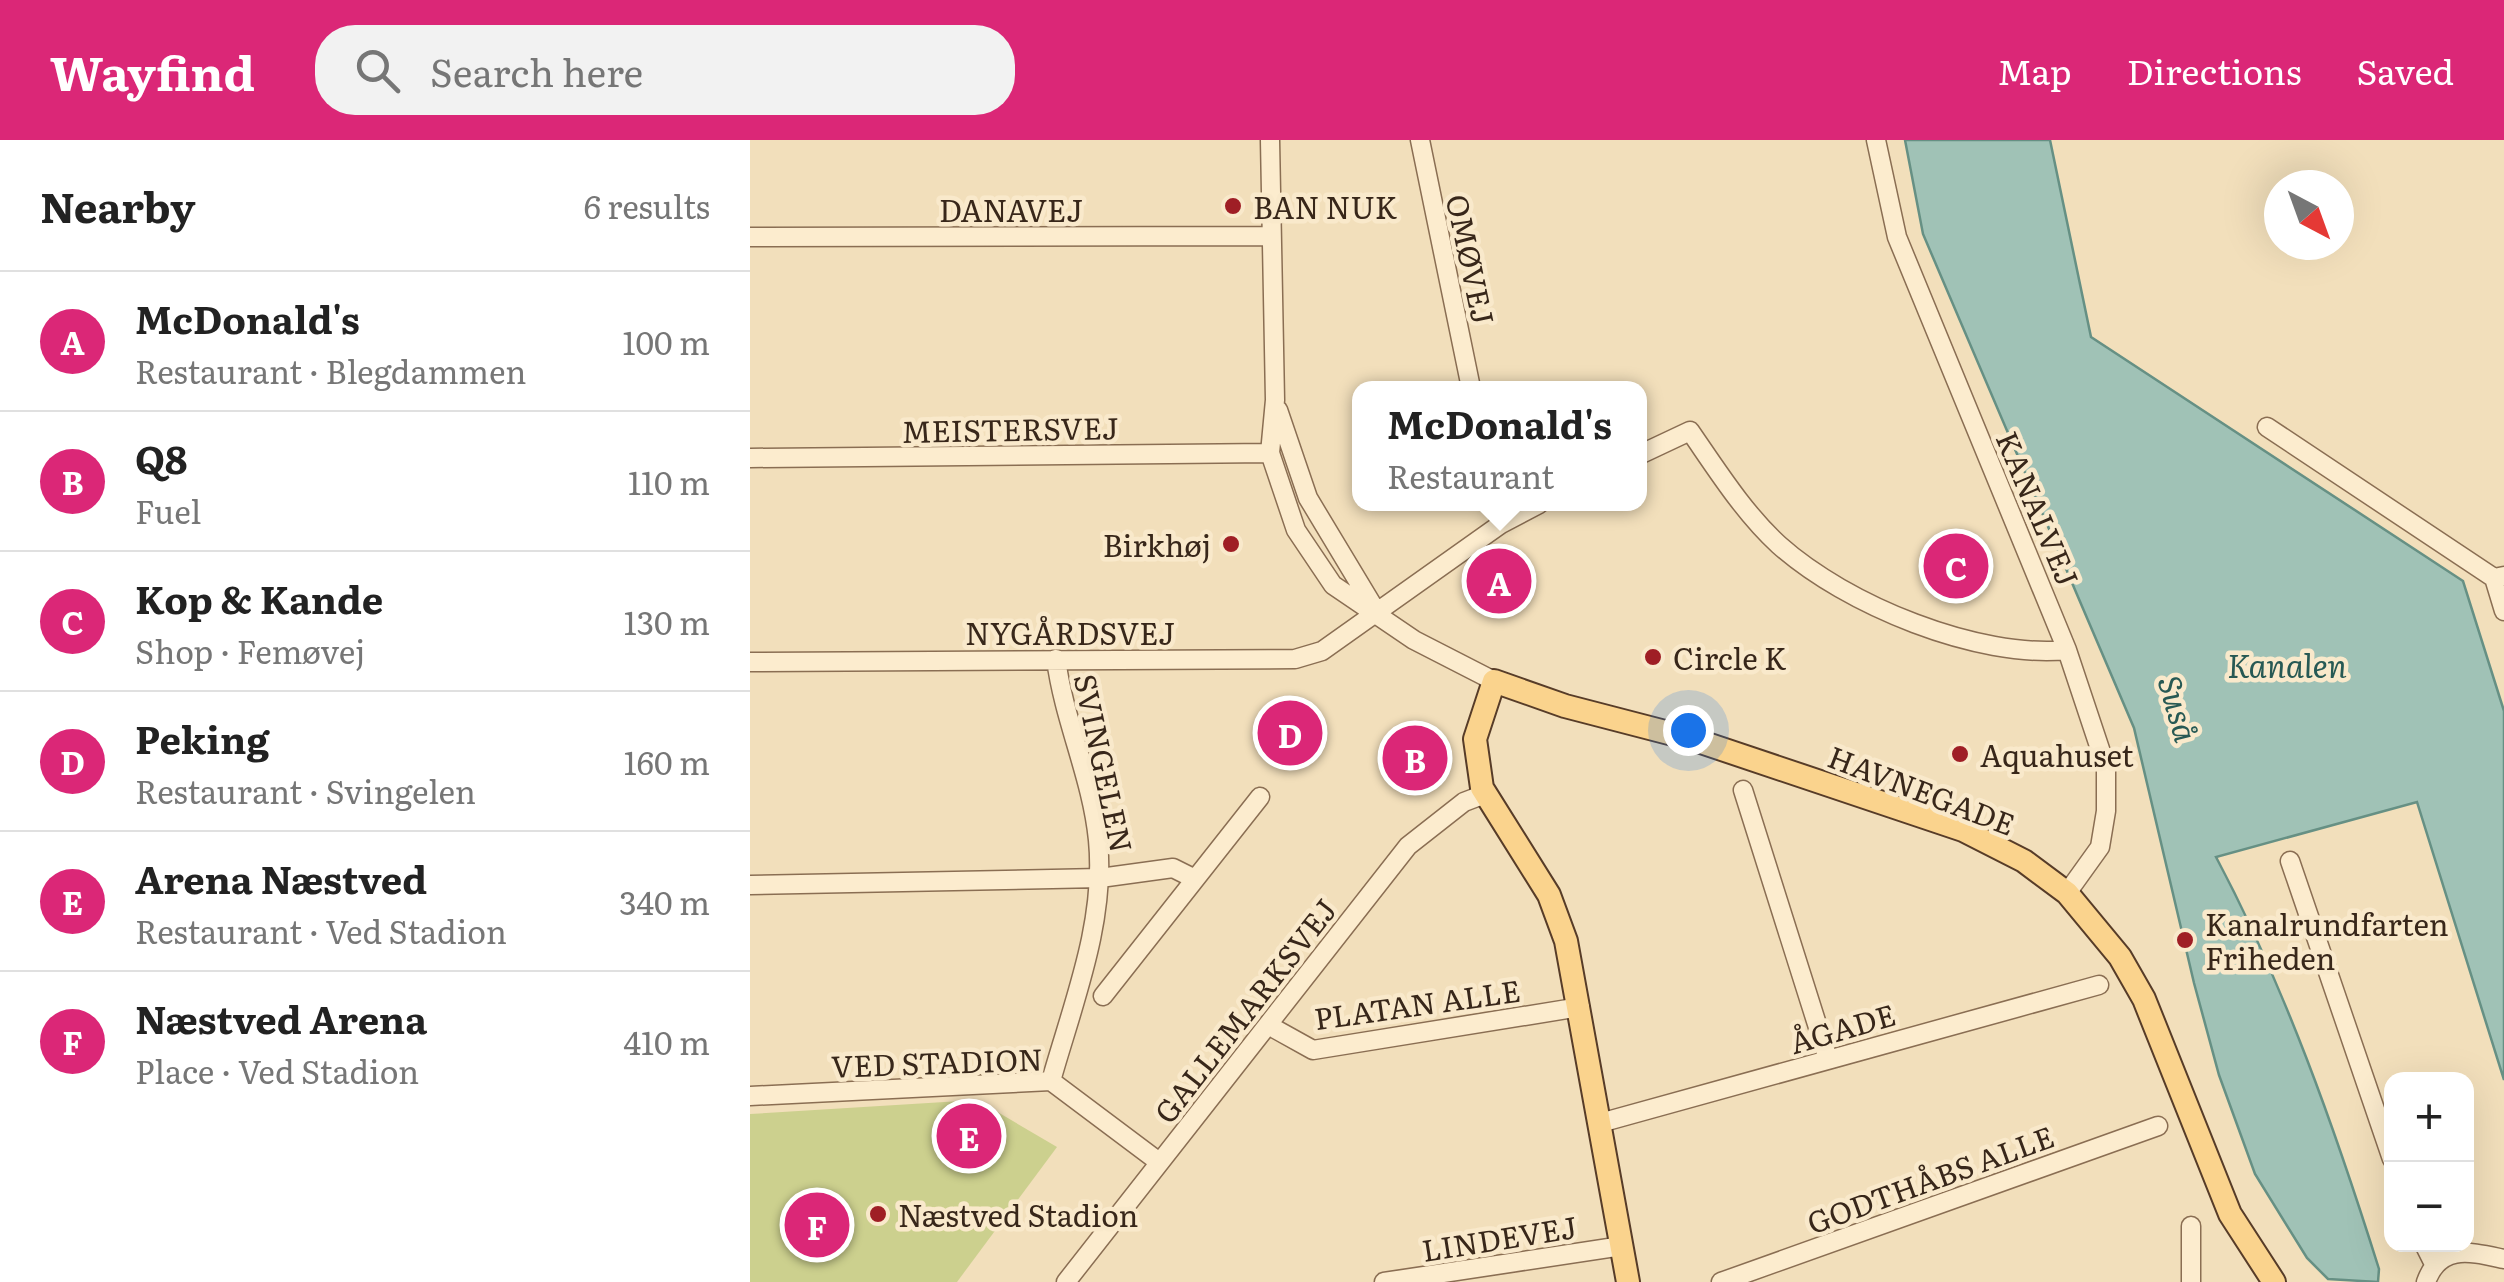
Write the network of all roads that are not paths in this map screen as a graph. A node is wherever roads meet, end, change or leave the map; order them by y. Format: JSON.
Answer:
{"nodes":[{"id":1,"x":1270,"y":140,"type":"edge"},
{"id":2,"x":1420,"y":140,"type":"edge"},
{"id":3,"x":1876,"y":140,"type":"edge"},
{"id":4,"x":1271,"y":236,"type":"junction"},
{"id":5,"x":750,"y":237,"type":"edge"},
{"id":6,"x":1470,"y":381,"type":"edge"},
{"id":7,"x":1274,"y":400,"type":"junction"},
{"id":8,"x":2267,"y":428,"type":"dead end"},
{"id":9,"x":1647,"y":451,"type":"edge"},
{"id":10,"x":1270,"y":453,"type":"junction"},
{"id":11,"x":750,"y":458,"type":"edge"},
{"id":12,"x":1497,"y":511,"type":"edge"},
{"id":13,"x":1526,"y":511,"type":"edge"},
{"id":14,"x":1502,"y":524,"type":"junction"},
{"id":15,"x":2499,"y":577,"type":"edge"},
{"id":16,"x":2504,"y":611,"type":"edge"},
{"id":17,"x":1378,"y":614,"type":"junction"},
{"id":18,"x":2068,"y":650,"type":"junction"},
{"id":19,"x":1056,"y":659,"type":"junction"},
{"id":20,"x":750,"y":662,"type":"edge"},
{"id":21,"x":1494,"y":681,"type":"junction"},
{"id":22,"x":1743,"y":790,"type":"dead end"},
{"id":23,"x":1485,"y":794,"type":"junction"},
{"id":24,"x":1260,"y":797,"type":"dead end"},
{"id":25,"x":2290,"y":862,"type":"dead end"},
{"id":26,"x":1100,"y":878,"type":"junction"},
{"id":27,"x":1195,"y":879,"type":"junction"},
{"id":28,"x":750,"y":885,"type":"edge"},
{"id":29,"x":2067,"y":893,"type":"junction"},
{"id":30,"x":2099,"y":985,"type":"dead end"},
{"id":31,"x":1103,"y":996,"type":"dead end"},
{"id":32,"x":1580,"y":1007,"type":"junction"},
{"id":33,"x":1268,"y":1025,"type":"junction"},
{"id":34,"x":1828,"y":1059,"type":"junction"},
{"id":35,"x":1051,"y":1081,"type":"junction"},
{"id":36,"x":750,"y":1096,"type":"edge"},
{"id":37,"x":1600,"y":1123,"type":"junction"},
{"id":38,"x":2158,"y":1126,"type":"dead end"},
{"id":39,"x":2384,"y":1136,"type":"edge"},
{"id":40,"x":1158,"y":1162,"type":"junction"},
{"id":41,"x":2191,"y":1226,"type":"dead end"},
{"id":42,"x":1622,"y":1246,"type":"junction"},
{"id":43,"x":2428,"y":1252,"type":"edge"},
{"id":44,"x":2504,"y":1259,"type":"edge"},
{"id":45,"x":2434,"y":1264,"type":"junction"},
{"id":46,"x":1066,"y":1282,"type":"edge"},
{"id":47,"x":1384,"y":1282,"type":"edge"},
{"id":48,"x":1628,"y":1282,"type":"edge"},
{"id":49,"x":1721,"y":1282,"type":"edge"},
{"id":50,"x":2191,"y":1282,"type":"edge"},
{"id":51,"x":2274,"y":1282,"type":"edge"},
{"id":52,"x":2426,"y":1282,"type":"edge"}],
"edges":[{"from":1,"to":4,"type":"street"},
{"from":2,"to":6,"type":"street","name":"OMØVEJ"},
{"from":3,"to":18,"type":"street","name":"KANALVEJ"},
{"from":4,"to":5,"type":"street","name":"DANAVEJ"},
{"from":4,"to":7,"type":"street"},
{"from":7,"to":10,"type":"street"},
{"from":7,"to":17,"type":"street"},
{"from":8,"to":15,"type":"street"},
{"from":9,"to":18,"type":"street"},
{"from":10,"to":11,"type":"street","name":"MEISTERSVEJ"},
{"from":10,"to":17,"type":"street"},
{"from":12,"to":14,"type":"street"},
{"from":13,"to":14,"type":"street","name":"NYGÅRDSVEJ"},
{"from":14,"to":17,"type":"street","name":"NYGÅRDSVEJ"},
{"from":15,"to":16,"type":"street"},
{"from":17,"to":19,"type":"street","name":"NYGÅRDSVEJ"},
{"from":17,"to":21,"type":"street"},
{"from":18,"to":29,"type":"street","name":"KANALVEJ"},
{"from":19,"to":20,"type":"street","name":"NYGÅRDSVEJ"},
{"from":19,"to":26,"type":"street","name":"SVINGELEN"},
{"from":21,"to":23,"type":"main road"},
{"from":21,"to":29,"type":"main road","name":"HAVNEGADE"},
{"from":22,"to":34,"type":"street"},
{"from":23,"to":32,"type":"main road"},
{"from":23,"to":33,"type":"street","name":"GALLEMARKSVEJ"},
{"from":24,"to":27,"type":"street"},
{"from":25,"to":39,"type":"street"},
{"from":26,"to":27,"type":"street","name":"SVINGELEN"},
{"from":26,"to":28,"type":"street"},
{"from":26,"to":35,"type":"street","name":"SVINGELEN"},
{"from":27,"to":31,"type":"street"},
{"from":29,"to":51,"type":"main road","name":"HAVNEGADE"},
{"from":30,"to":34,"type":"street","name":"ÅGADE"},
{"from":32,"to":33,"type":"street","name":"PLATAN ALLE"},
{"from":32,"to":37,"type":"main road"},
{"from":33,"to":40,"type":"street","name":"GALLEMARKSVEJ"},
{"from":34,"to":37,"type":"street","name":"ÅGADE"},
{"from":35,"to":36,"type":"street","name":"VED STADION"},
{"from":35,"to":40,"type":"street","name":"VED STADION"},
{"from":37,"to":42,"type":"main road"},
{"from":38,"to":49,"type":"street","name":"GODTHÅBS ALLE"},
{"from":40,"to":46,"type":"street","name":"GALLEMARKSVEJ"},
{"from":41,"to":50,"type":"street"},
{"from":42,"to":47,"type":"street","name":"LINDEVEJ"},
{"from":42,"to":48,"type":"main road"},
{"from":43,"to":45,"type":"street"},
{"from":44,"to":45,"type":"street"},
{"from":45,"to":52,"type":"street"}]}
